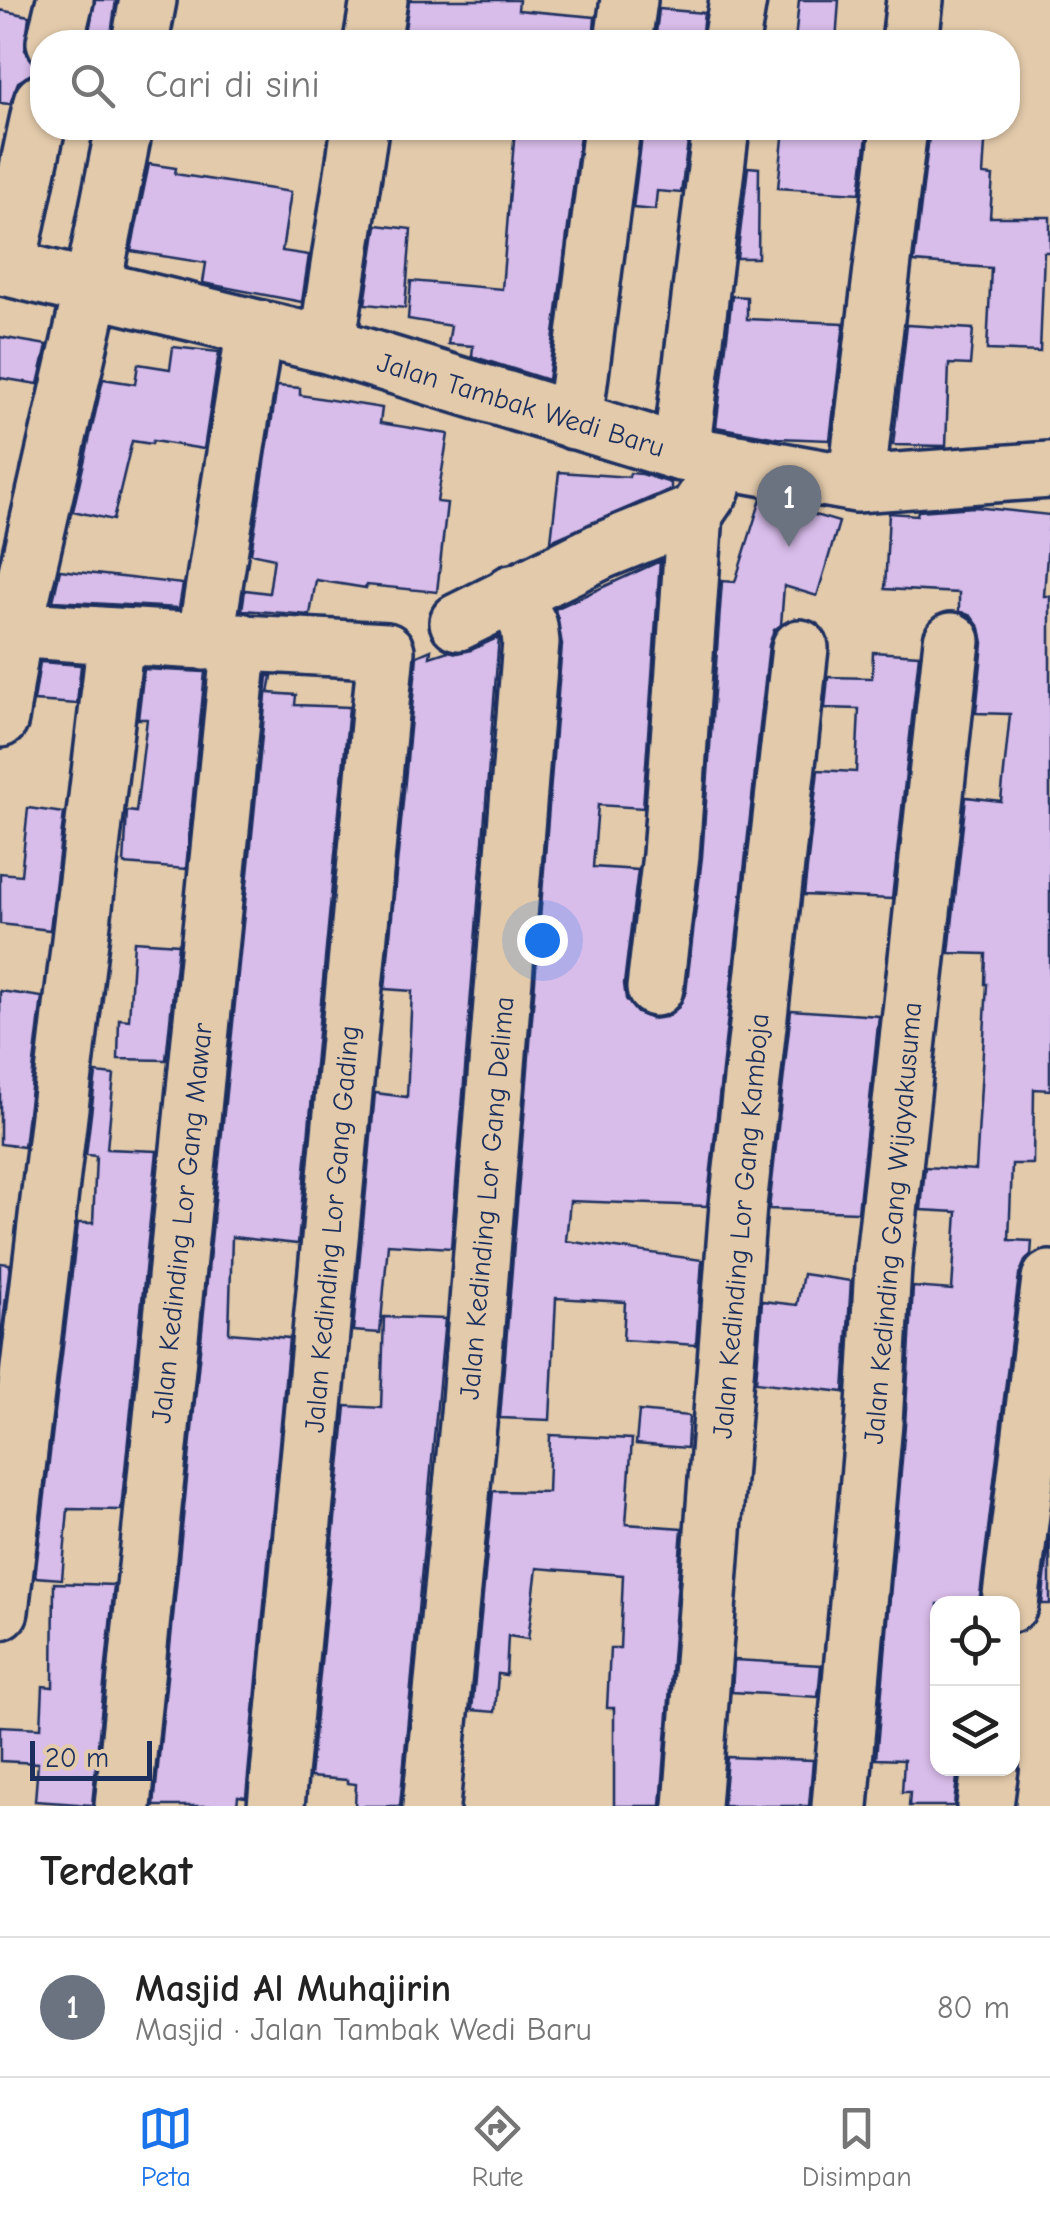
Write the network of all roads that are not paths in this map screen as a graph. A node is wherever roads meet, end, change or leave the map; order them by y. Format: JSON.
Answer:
{"nodes":[{"id":1,"x":65,"y":0,"type":"edge"},
{"id":2,"x":148,"y":0,"type":"edge"},
{"id":3,"x":379,"y":0,"type":"edge"},
{"id":4,"x":629,"y":0,"type":"edge"},
{"id":5,"x":738,"y":0,"type":"edge"},
{"id":6,"x":915,"y":0,"type":"edge"},
{"id":7,"x":59,"y":30,"type":"edge"},
{"id":8,"x":142,"y":30,"type":"edge"},
{"id":9,"x":374,"y":30,"type":"edge"},
{"id":10,"x":625,"y":30,"type":"edge"},
{"id":11,"x":734,"y":30,"type":"edge"},
{"id":12,"x":911,"y":30,"type":"edge"},
{"id":13,"x":33,"y":140,"type":"edge"},
{"id":14,"x":122,"y":140,"type":"edge"},
{"id":15,"x":358,"y":140,"type":"edge"},
{"id":16,"x":610,"y":140,"type":"edge"},
{"id":17,"x":720,"y":140,"type":"edge"},
{"id":18,"x":898,"y":140,"type":"edge"},
{"id":19,"x":3,"y":267,"type":"edge"},
{"id":20,"x":92,"y":289,"type":"junction"},
{"id":21,"x":255,"y":328,"type":"junction"},
{"id":22,"x":327,"y":346,"type":"junction"},
{"id":23,"x":574,"y":420,"type":"junction"},
{"id":24,"x":701,"y":457,"type":"junction"},
{"id":25,"x":1050,"y":470,"type":"edge"},
{"id":26,"x":856,"y":484,"type":"junction"},
{"id":27,"x":695,"y":513,"type":"junction"},
{"id":28,"x":512,"y":592,"type":"junction"},
{"id":29,"x":458,"y":622,"type":"dead end"},
{"id":30,"x":7,"y":630,"type":"edge"},
{"id":31,"x":116,"y":638,"type":"junction"},
{"id":32,"x":222,"y":641,"type":"junction"},
{"id":33,"x":952,"y":641,"type":"dead end"},
{"id":34,"x":800,"y":648,"type":"dead end"},
{"id":35,"x":0,"y":719,"type":"edge"},
{"id":36,"x":656,"y":988,"type":"dead end"},
{"id":37,"x":1050,"y":1280,"type":"edge"},
{"id":38,"x":1011,"y":1596,"type":"edge"},
{"id":39,"x":0,"y":1610,"type":"edge"},
{"id":40,"x":989,"y":1776,"type":"edge"},
{"id":41,"x":123,"y":1806,"type":"edge"},
{"id":42,"x":276,"y":1806,"type":"edge"},
{"id":43,"x":431,"y":1806,"type":"edge"},
{"id":44,"x":692,"y":1806,"type":"edge"},
{"id":45,"x":840,"y":1806,"type":"edge"},
{"id":46,"x":985,"y":1806,"type":"edge"}],
"edges":[{"from":1,"to":7,"type":"street"},
{"from":2,"to":8,"type":"street"},
{"from":3,"to":9,"type":"street"},
{"from":4,"to":10,"type":"street"},
{"from":5,"to":11,"type":"street"},
{"from":6,"to":12,"type":"street"},
{"from":13,"to":19,"type":"street"},
{"from":14,"to":20,"type":"street"},
{"from":15,"to":22,"type":"street"},
{"from":16,"to":23,"type":"street"},
{"from":17,"to":24,"type":"street"},
{"from":18,"to":26,"type":"street"},
{"from":19,"to":20,"type":"street","name":"Jalan Tambak Wedi Baru"},
{"from":20,"to":21,"type":"street","name":"Jalan Tambak Wedi Baru"},
{"from":20,"to":30,"type":"street"},
{"from":21,"to":22,"type":"street","name":"Jalan Tambak Wedi Baru"},
{"from":21,"to":32,"type":"street","name":"Jalan Kedinding Lor Gang Mawar"},
{"from":22,"to":23,"type":"street","name":"Jalan Tambak Wedi Baru"},
{"from":23,"to":24,"type":"street","name":"Jalan Tambak Wedi Baru"},
{"from":24,"to":26,"type":"street","name":"Jalan Tambak Wedi Baru"},
{"from":24,"to":27,"type":"street"},
{"from":25,"to":26,"type":"street","name":"Jalan Tambak Wedi Baru"},
{"from":27,"to":28,"type":"street"},
{"from":27,"to":36,"type":"street"},
{"from":28,"to":29,"type":"street"},
{"from":28,"to":43,"type":"street","name":"Jalan Kedinding Lor Gang Delima"},
{"from":30,"to":31,"type":"street"},
{"from":30,"to":35,"type":"street"},
{"from":31,"to":32,"type":"street"},
{"from":31,"to":39,"type":"street"},
{"from":32,"to":41,"type":"street","name":"Jalan Kedinding Lor Gang Mawar"},
{"from":32,"to":42,"type":"street","name":"Jalan Kedinding Lor Gang Gading"},
{"from":33,"to":45,"type":"street","name":"Jalan Kedinding Gang Wijayakusuma"},
{"from":34,"to":44,"type":"street","name":"Jalan Kedinding Lor Gang Kamboja"},
{"from":37,"to":38,"type":"street"},
{"from":40,"to":46,"type":"street"}]}
